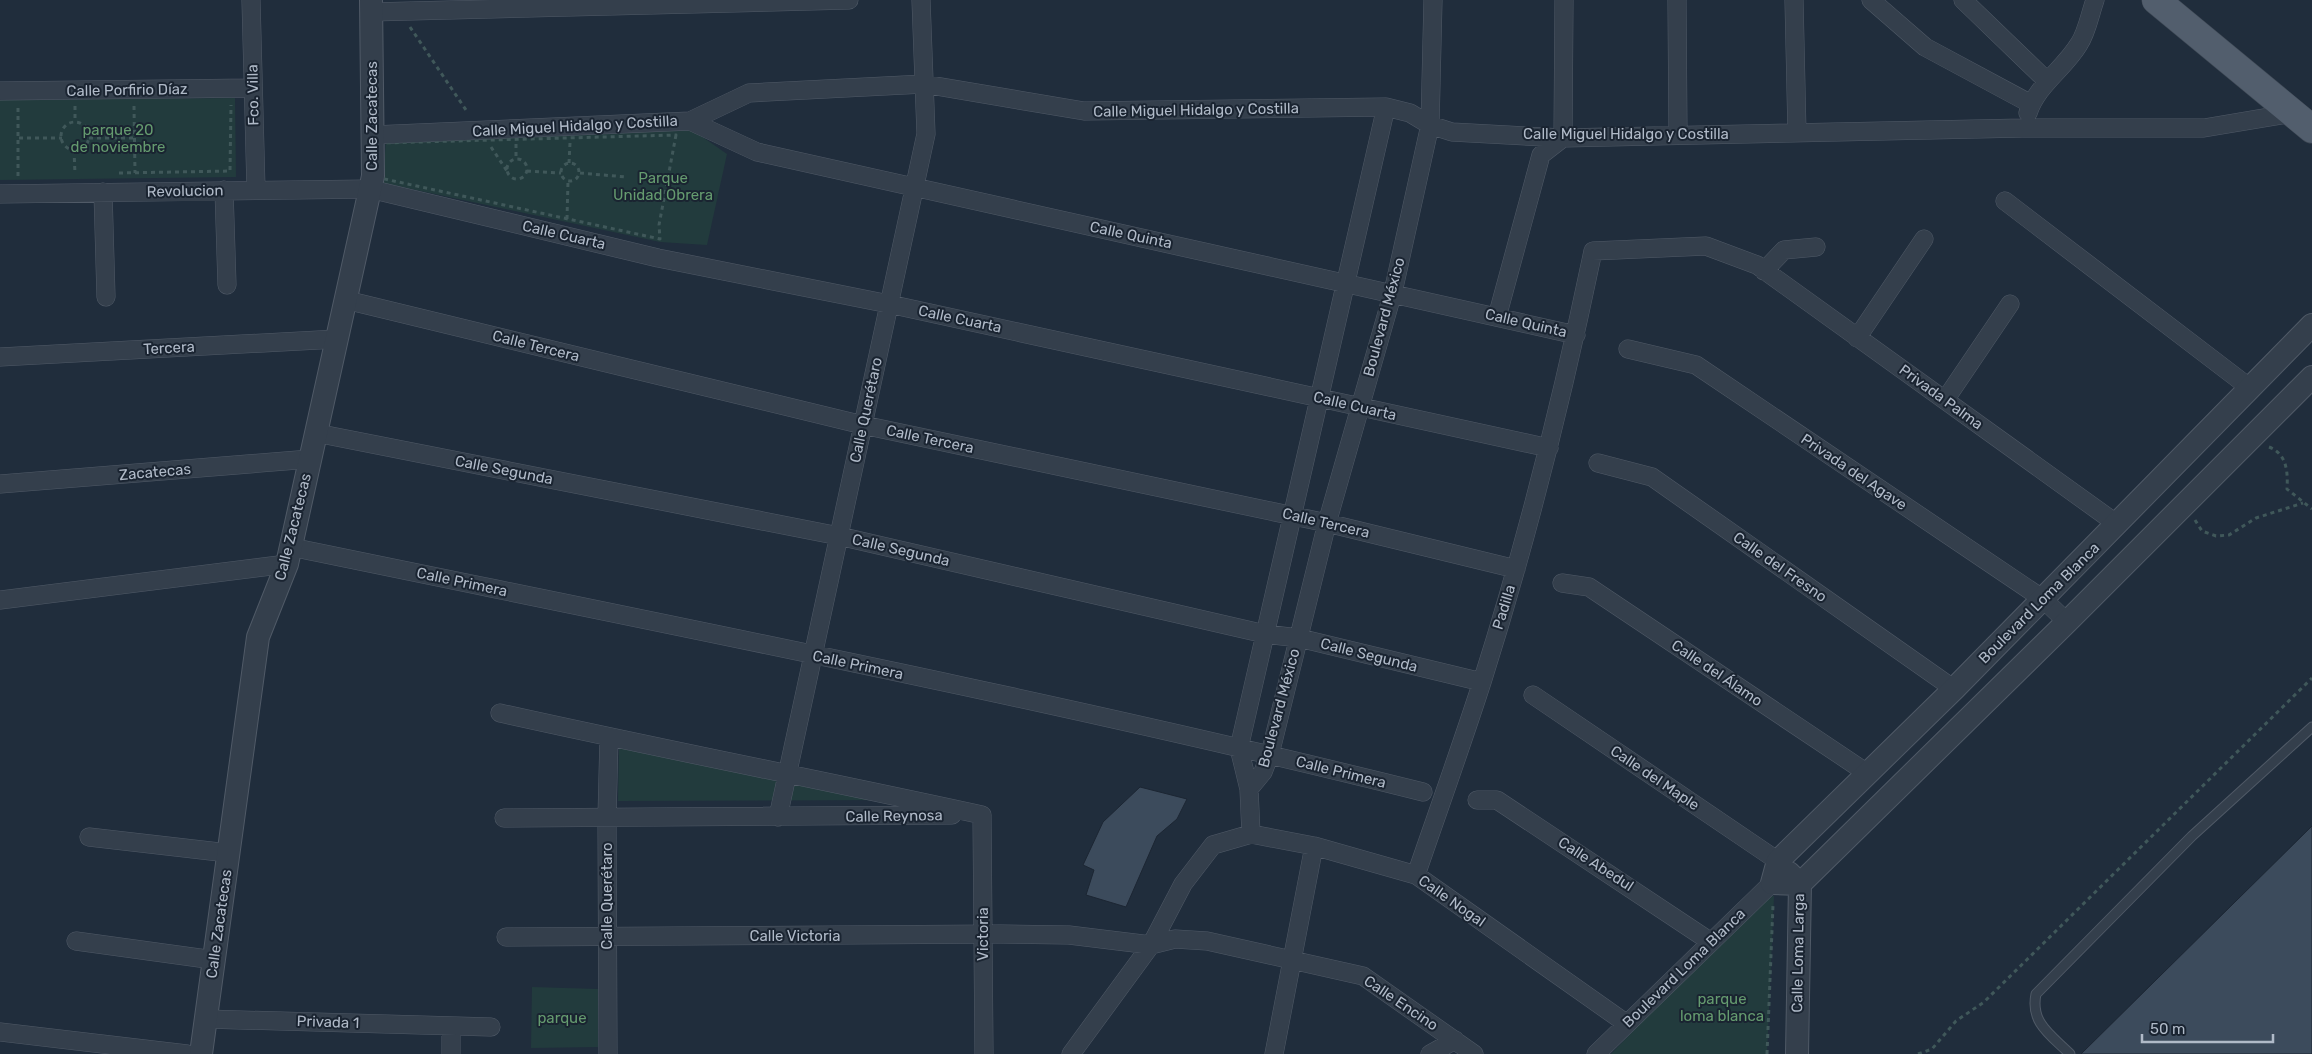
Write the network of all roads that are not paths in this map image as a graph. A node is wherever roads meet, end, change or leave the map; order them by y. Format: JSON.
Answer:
{"nodes":[{"id":1,"x":251,"y":0,"type":"edge"},
{"id":2,"x":849,"y":0,"type":"edge"},
{"id":3,"x":921,"y":0,"type":"edge"},
{"id":4,"x":1433,"y":0,"type":"edge"},
{"id":5,"x":1564,"y":0,"type":"edge"},
{"id":6,"x":1677,"y":0,"type":"edge"},
{"id":7,"x":1794,"y":0,"type":"edge"},
{"id":8,"x":1871,"y":0,"type":"edge"},
{"id":9,"x":1963,"y":0,"type":"edge"},
{"id":10,"x":2095,"y":0,"type":"edge"},
{"id":11,"x":2156,"y":0,"type":"edge"},
{"id":12,"x":371,"y":6,"type":"edge"},
{"id":13,"x":2052,"y":76,"type":"junction"},
{"id":14,"x":924,"y":84,"type":"junction"},
{"id":15,"x":253,"y":88,"type":"junction"},
{"id":16,"x":0,"y":92,"type":"edge"},
{"id":17,"x":2031,"y":104,"type":"junction"},
{"id":18,"x":1386,"y":107,"type":"junction"},
{"id":19,"x":690,"y":121,"type":"junction"},
{"id":20,"x":2303,"y":121,"type":"edge"},
{"id":21,"x":1430,"y":125,"type":"junction"},
{"id":22,"x":2023,"y":128,"type":"junction"},
{"id":23,"x":1797,"y":133,"type":"junction"},
{"id":24,"x":373,"y":135,"type":"junction"},
{"id":25,"x":1678,"y":135,"type":"junction"},
{"id":26,"x":1563,"y":138,"type":"junction"},
{"id":27,"x":914,"y":187,"type":"junction"},
{"id":28,"x":256,"y":189,"type":"junction"},
{"id":29,"x":370,"y":189,"type":"junction"},
{"id":30,"x":224,"y":190,"type":"junction"},
{"id":31,"x":103,"y":192,"type":"junction"},
{"id":32,"x":0,"y":194,"type":"edge"},
{"id":33,"x":2005,"y":202,"type":"dead end"},
{"id":34,"x":1924,"y":239,"type":"dead end"},
{"id":35,"x":1816,"y":247,"type":"dead end"},
{"id":36,"x":1764,"y":271,"type":"junction"},
{"id":37,"x":1345,"y":282,"type":"junction"},
{"id":38,"x":226,"y":286,"type":"dead end"},
{"id":39,"x":1392,"y":292,"type":"junction"},
{"id":40,"x":106,"y":297,"type":"dead end"},
{"id":41,"x":346,"y":300,"type":"junction"},
{"id":42,"x":889,"y":304,"type":"junction"},
{"id":43,"x":2010,"y":304,"type":"dead end"},
{"id":44,"x":1497,"y":317,"type":"junction"},
{"id":45,"x":2312,"y":325,"type":"edge"},
{"id":46,"x":1576,"y":335,"type":"junction"},
{"id":47,"x":1857,"y":338,"type":"junction"},
{"id":48,"x":337,"y":339,"type":"junction"},
{"id":49,"x":1628,"y":349,"type":"dead end"},
{"id":50,"x":0,"y":357,"type":"edge"},
{"id":51,"x":2312,"y":377,"type":"edge"},
{"id":52,"x":2247,"y":392,"type":"junction"},
{"id":53,"x":1319,"y":397,"type":"junction"},
{"id":54,"x":1945,"y":400,"type":"junction"},
{"id":55,"x":1358,"y":408,"type":"junction"},
{"id":56,"x":2270,"y":419,"type":"junction"},
{"id":57,"x":863,"y":425,"type":"junction"},
{"id":58,"x":316,"y":433,"type":"junction"},
{"id":59,"x":1549,"y":448,"type":"junction"},
{"id":60,"x":310,"y":460,"type":"junction"},
{"id":61,"x":1598,"y":463,"type":"dead end"},
{"id":62,"x":0,"y":484,"type":"edge"},
{"id":63,"x":1292,"y":515,"type":"junction"},
{"id":64,"x":1327,"y":523,"type":"junction"},
{"id":65,"x":2116,"y":524,"type":"junction"},
{"id":66,"x":839,"y":536,"type":"junction"},
{"id":67,"x":289,"y":556,"type":"junction"},
{"id":68,"x":1516,"y":569,"type":"junction"},
{"id":69,"x":1562,"y":582,"type":"dead end"},
{"id":70,"x":2043,"y":599,"type":"junction"},
{"id":71,"x":0,"y":600,"type":"edge"},
{"id":72,"x":2066,"y":622,"type":"junction"},
{"id":73,"x":1265,"y":634,"type":"junction"},
{"id":74,"x":1299,"y":638,"type":"junction"},
{"id":75,"x":813,"y":655,"type":"junction"},
{"id":76,"x":1482,"y":682,"type":"junction"},
{"id":77,"x":1954,"y":689,"type":"junction"},
{"id":78,"x":1533,"y":695,"type":"dead end"},
{"id":79,"x":500,"y":713,"type":"dead end"},
{"id":80,"x":2312,"y":727,"type":"edge"},
{"id":81,"x":609,"y":738,"type":"junction"},
{"id":82,"x":1239,"y":748,"type":"junction"},
{"id":83,"x":1270,"y":754,"type":"junction"},
{"id":84,"x":788,"y":772,"type":"junction"},
{"id":85,"x":1867,"y":773,"type":"junction"},
{"id":86,"x":1250,"y":789,"type":"junction"},
{"id":87,"x":1423,"y":792,"type":"dead end"},
{"id":88,"x":1477,"y":800,"type":"dead end"},
{"id":89,"x":982,"y":815,"type":"junction"},
{"id":90,"x":778,"y":817,"type":"junction"},
{"id":91,"x":504,"y":818,"type":"dead end"},
{"id":92,"x":607,"y":818,"type":"junction"},
{"id":93,"x":1251,"y":834,"type":"junction"},
{"id":94,"x":89,"y":837,"type":"dead end"},
{"id":95,"x":1314,"y":846,"type":"junction"},
{"id":96,"x":228,"y":853,"type":"junction"},
{"id":97,"x":1778,"y":861,"type":"junction"},
{"id":98,"x":1416,"y":875,"type":"junction"},
{"id":99,"x":1800,"y":884,"type":"junction"},
{"id":100,"x":1773,"y":889,"type":"junction"},
{"id":101,"x":983,"y":936,"type":"junction"},
{"id":102,"x":506,"y":937,"type":"dead end"},
{"id":103,"x":607,"y":937,"type":"junction"},
{"id":104,"x":76,"y":941,"type":"dead end"},
{"id":105,"x":1711,"y":942,"type":"junction"},
{"id":106,"x":1151,"y":945,"type":"junction"},
{"id":107,"x":214,"y":960,"type":"junction"},
{"id":108,"x":1292,"y":961,"type":"junction"},
{"id":109,"x":206,"y":1019,"type":"junction"},
{"id":110,"x":1627,"y":1024,"type":"junction"},
{"id":111,"x":451,"y":1026,"type":"junction"},
{"id":112,"x":491,"y":1027,"type":"dead end"},
{"id":113,"x":0,"y":1032,"type":"edge"},
{"id":114,"x":1454,"y":1040,"type":"junction"},
{"id":115,"x":187,"y":1054,"type":"edge"},
{"id":116,"x":201,"y":1054,"type":"edge"},
{"id":117,"x":450,"y":1054,"type":"edge"},
{"id":118,"x":608,"y":1054,"type":"edge"},
{"id":119,"x":984,"y":1054,"type":"edge"},
{"id":120,"x":1071,"y":1054,"type":"edge"},
{"id":121,"x":1274,"y":1054,"type":"edge"},
{"id":122,"x":1430,"y":1054,"type":"edge"},
{"id":123,"x":1474,"y":1054,"type":"edge"},
{"id":124,"x":1596,"y":1054,"type":"edge"},
{"id":125,"x":1797,"y":1054,"type":"edge"},
{"id":126,"x":2070,"y":1054,"type":"edge"}],
"edges":[{"from":1,"to":15,"type":"street","name":"Fco. Villa"},
{"from":2,"to":12,"type":"street"},
{"from":3,"to":14,"type":"street","name":"Calle Querétaro"},
{"from":4,"to":21,"type":"street","name":"Boulevard México"},
{"from":5,"to":26,"type":"street"},
{"from":6,"to":25,"type":"street"},
{"from":7,"to":23,"type":"street"},
{"from":8,"to":17,"type":"street"},
{"from":9,"to":13,"type":"street"},
{"from":10,"to":13,"type":"street"},
{"from":11,"to":20,"type":"main road"},
{"from":12,"to":24,"type":"street","name":"Calle Zacatecas"},
{"from":13,"to":17,"type":"street"},
{"from":14,"to":18,"type":"street","name":"Calle Miguel Hidalgo y Costilla"},
{"from":14,"to":19,"type":"street","name":"Calle Miguel Hidalgo y Costilla"},
{"from":14,"to":27,"type":"street","name":"Calle Querétaro"},
{"from":15,"to":16,"type":"street","name":"Calle Porfirio Díaz"},
{"from":15,"to":28,"type":"street","name":"Fco. Villa"},
{"from":17,"to":22,"type":"street"},
{"from":18,"to":21,"type":"street","name":"Calle Miguel Hidalgo y Costilla"},
{"from":18,"to":37,"type":"street","name":"Boulevard México"},
{"from":19,"to":24,"type":"street","name":"Calle Miguel Hidalgo y Costilla"},
{"from":19,"to":27,"type":"street","name":"Calle Quinta"},
{"from":20,"to":22,"type":"street","name":"Calle Miguel Hidalgo y Costilla"},
{"from":21,"to":26,"type":"street","name":"Calle Miguel Hidalgo y Costilla"},
{"from":21,"to":39,"type":"street","name":"Boulevard México"},
{"from":22,"to":23,"type":"street","name":"Calle Miguel Hidalgo y Costilla"},
{"from":23,"to":25,"type":"street","name":"Calle Miguel Hidalgo y Costilla"},
{"from":24,"to":29,"type":"street","name":"Calle Zacatecas"},
{"from":25,"to":26,"type":"street","name":"Calle Miguel Hidalgo y Costilla"},
{"from":26,"to":44,"type":"street"},
{"from":27,"to":37,"type":"street","name":"Calle Quinta"},
{"from":27,"to":42,"type":"street","name":"Calle Querétaro"},
{"from":28,"to":29,"type":"street","name":"Revolucion"},
{"from":28,"to":30,"type":"street","name":"Revolucion"},
{"from":29,"to":41,"type":"street","name":"Calle Zacatecas"},
{"from":29,"to":42,"type":"street","name":"Calle Cuarta"},
{"from":30,"to":31,"type":"street","name":"Revolucion"},
{"from":30,"to":38,"type":"street"},
{"from":31,"to":32,"type":"street","name":"Revolucion"},
{"from":31,"to":40,"type":"street"},
{"from":33,"to":52,"type":"street"},
{"from":34,"to":47,"type":"street"},
{"from":35,"to":36,"type":"street"},
{"from":36,"to":46,"type":"street","name":"Privada Palma"},
{"from":36,"to":47,"type":"street","name":"Privada Palma"},
{"from":37,"to":39,"type":"street","name":"Calle Quinta"},
{"from":37,"to":53,"type":"street","name":"Boulevard México"},
{"from":39,"to":44,"type":"street","name":"Calle Quinta"},
{"from":39,"to":55,"type":"street","name":"Boulevard México"},
{"from":41,"to":48,"type":"street","name":"Calle Zacatecas"},
{"from":41,"to":57,"type":"street","name":"Calle Tercera"},
{"from":42,"to":53,"type":"street","name":"Calle Cuarta"},
{"from":42,"to":57,"type":"street","name":"Calle Querétaro"},
{"from":43,"to":54,"type":"street"},
{"from":44,"to":46,"type":"street","name":"Calle Quinta"},
{"from":45,"to":52,"type":"street","name":"Boulevard Loma Blanca"},
{"from":46,"to":59,"type":"street","name":"Padilla"},
{"from":47,"to":54,"type":"street","name":"Privada Palma"},
{"from":48,"to":50,"type":"street","name":"Tercera"},
{"from":48,"to":58,"type":"street","name":"Calle Zacatecas"},
{"from":49,"to":70,"type":"street","name":"Privada del Agave"},
{"from":51,"to":56,"type":"street"},
{"from":52,"to":56,"type":"street"},
{"from":52,"to":65,"type":"street","name":"Boulevard Loma Blanca"},
{"from":53,"to":55,"type":"street","name":"Calle Cuarta"},
{"from":53,"to":63,"type":"street","name":"Boulevard México"},
{"from":54,"to":65,"type":"street","name":"Privada Palma"},
{"from":55,"to":59,"type":"street","name":"Calle Cuarta"},
{"from":55,"to":64,"type":"street","name":"Boulevard México"},
{"from":56,"to":72,"type":"street"},
{"from":57,"to":63,"type":"street","name":"Calle Tercera"},
{"from":57,"to":66,"type":"street","name":"Calle Querétaro"},
{"from":58,"to":60,"type":"street","name":"Calle Zacatecas"},
{"from":58,"to":66,"type":"street","name":"Calle Segunda"},
{"from":59,"to":68,"type":"street","name":"Padilla"},
{"from":60,"to":62,"type":"street","name":"Zacatecas"},
{"from":60,"to":67,"type":"street","name":"Calle Zacatecas"},
{"from":61,"to":77,"type":"street","name":"Calle del Fresno"},
{"from":63,"to":64,"type":"street","name":"Calle Tercera"},
{"from":63,"to":73,"type":"street","name":"Boulevard México"},
{"from":64,"to":68,"type":"street","name":"Calle Tercera"},
{"from":64,"to":74,"type":"street","name":"Boulevard México"},
{"from":65,"to":70,"type":"street","name":"Boulevard Loma Blanca"},
{"from":66,"to":73,"type":"street","name":"Calle Segunda"},
{"from":66,"to":75,"type":"street","name":"Calle Querétaro"},
{"from":67,"to":71,"type":"street","name":"Calle Primera"},
{"from":67,"to":75,"type":"street","name":"Calle Primera"},
{"from":67,"to":96,"type":"street","name":"Calle Zacatecas"},
{"from":68,"to":76,"type":"street","name":"Padilla"},
{"from":69,"to":85,"type":"street","name":"Calle del Álamo"},
{"from":70,"to":72,"type":"street","name":"Privada del Agave"},
{"from":70,"to":77,"type":"street","name":"Boulevard Loma Blanca"},
{"from":72,"to":99,"type":"street"},
{"from":73,"to":74,"type":"street","name":"Calle Segunda"},
{"from":73,"to":82,"type":"street","name":"Boulevard México"},
{"from":74,"to":76,"type":"street","name":"Calle Segunda"},
{"from":74,"to":83,"type":"street","name":"Boulevard México"},
{"from":75,"to":82,"type":"street","name":"Calle Primera"},
{"from":75,"to":84,"type":"street","name":"Calle Querétaro"},
{"from":76,"to":98,"type":"street","name":"Padilla"},
{"from":77,"to":85,"type":"street","name":"Boulevard Loma Blanca"},
{"from":78,"to":97,"type":"street","name":"Calle del Maple"},
{"from":79,"to":81,"type":"street","name":"Calle Reynosa"},
{"from":80,"to":126,"type":"lane"},
{"from":81,"to":84,"type":"street","name":"Calle Reynosa"},
{"from":81,"to":92,"type":"street","name":"Calle Querétaro"},
{"from":82,"to":83,"type":"street","name":"Calle Primera"},
{"from":82,"to":86,"type":"street","name":"Boulevard México"},
{"from":83,"to":86,"type":"street","name":"Boulevard México"},
{"from":83,"to":87,"type":"street","name":"Calle Primera"},
{"from":84,"to":89,"type":"street","name":"Calle Reynosa"},
{"from":84,"to":90,"type":"street","name":"Calle Querétaro"},
{"from":85,"to":97,"type":"street","name":"Boulevard Loma Blanca"},
{"from":86,"to":93,"type":"street"},
{"from":88,"to":105,"type":"street","name":"Calle Abedul"},
{"from":89,"to":90,"type":"street","name":"Calle Reynosa"},
{"from":89,"to":101,"type":"street","name":"Victoria"},
{"from":90,"to":92,"type":"street","name":"Calle Reynosa"},
{"from":91,"to":92,"type":"street","name":"Calle Reynosa"},
{"from":92,"to":103,"type":"street","name":"Calle Querétaro"},
{"from":93,"to":95,"type":"street","name":"Calle Nogal"},
{"from":93,"to":106,"type":"street"},
{"from":94,"to":96,"type":"street"},
{"from":95,"to":98,"type":"street","name":"Calle Nogal"},
{"from":95,"to":108,"type":"street"},
{"from":96,"to":107,"type":"street","name":"Calle Zacatecas"},
{"from":97,"to":99,"type":"street","name":"Calle Loma Larga"},
{"from":97,"to":100,"type":"street","name":"Boulevard Loma Blanca"},
{"from":98,"to":110,"type":"street","name":"Calle Nogal"},
{"from":99,"to":100,"type":"street"},
{"from":99,"to":125,"type":"street","name":"Calle Loma Larga"},
{"from":100,"to":105,"type":"street","name":"Boulevard Loma Blanca"},
{"from":101,"to":103,"type":"street","name":"Calle Victoria"},
{"from":101,"to":106,"type":"street","name":"Calle Victoria"},
{"from":101,"to":119,"type":"street","name":"Victoria"},
{"from":102,"to":103,"type":"street","name":"Calle Victoria"},
{"from":103,"to":118,"type":"street","name":"Calle Querétaro"},
{"from":104,"to":107,"type":"street"},
{"from":105,"to":110,"type":"street","name":"Boulevard Loma Blanca"},
{"from":106,"to":108,"type":"street","name":"Calle Encino"},
{"from":106,"to":120,"type":"street"},
{"from":107,"to":109,"type":"street","name":"Calle Zacatecas"},
{"from":108,"to":114,"type":"street","name":"Calle Encino"},
{"from":108,"to":121,"type":"street"},
{"from":109,"to":111,"type":"street","name":"Privada 1"},
{"from":109,"to":116,"type":"street","name":"Calle Zacatecas"},
{"from":110,"to":124,"type":"street","name":"Boulevard Loma Blanca"},
{"from":111,"to":112,"type":"street","name":"Privada 1"},
{"from":111,"to":117,"type":"street"},
{"from":113,"to":115,"type":"street"},
{"from":114,"to":122,"type":"street"},
{"from":114,"to":123,"type":"street","name":"Calle Encino"}]}
